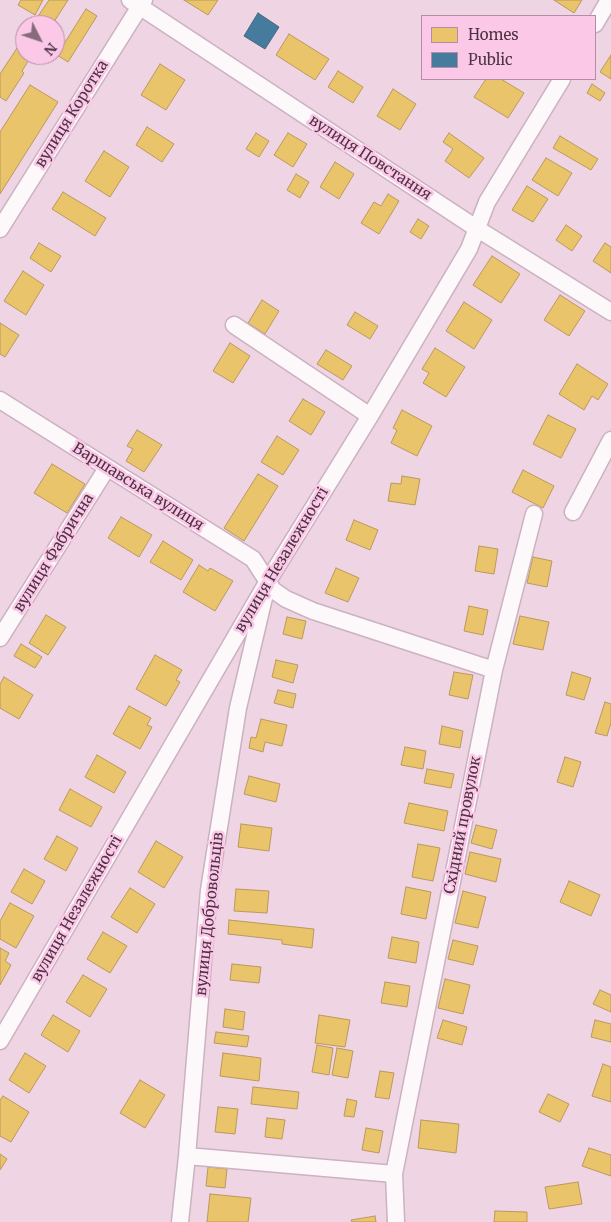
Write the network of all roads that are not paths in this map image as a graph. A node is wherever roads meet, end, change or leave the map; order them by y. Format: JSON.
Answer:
{"nodes":[{"id":1,"x":609,"y":0,"type":"edge"},
{"id":2,"x":138,"y":2,"type":"edge"},
{"id":3,"x":596,"y":22,"type":"edge"},
{"id":4,"x":561,"y":80,"type":"edge"},
{"id":5,"x":476,"y":228,"type":"junction"},
{"id":6,"x":0,"y":229,"type":"edge"},
{"id":7,"x":611,"y":312,"type":"edge"},
{"id":8,"x":234,"y":325,"type":"dead end"},
{"id":9,"x":0,"y":400,"type":"edge"},
{"id":10,"x":370,"y":416,"type":"junction"},
{"id":11,"x":611,"y":440,"type":"edge"},
{"id":12,"x":107,"y":468,"type":"junction"},
{"id":13,"x":573,"y":512,"type":"dead end"},
{"id":14,"x":534,"y":514,"type":"dead end"},
{"id":15,"x":268,"y":581,"type":"junction"},
{"id":16,"x":0,"y":638,"type":"edge"},
{"id":17,"x":494,"y":670,"type":"junction"},
{"id":18,"x":0,"y":1041,"type":"edge"},
{"id":19,"x":187,"y":1156,"type":"junction"},
{"id":20,"x":394,"y":1174,"type":"junction"},
{"id":21,"x":180,"y":1222,"type":"edge"},
{"id":22,"x":396,"y":1222,"type":"edge"}],
"edges":[{"from":1,"to":3,"type":"street"},
{"from":2,"to":5,"type":"street","name":"вулиця Повстання"},
{"from":2,"to":6,"type":"street","name":"вулиця Коротка"},
{"from":4,"to":5,"type":"street","name":"вулиця Незалежності"},
{"from":5,"to":7,"type":"street","name":"вулиця Повстання"},
{"from":5,"to":10,"type":"street","name":"вулиця Незалежності"},
{"from":8,"to":10,"type":"street"},
{"from":9,"to":12,"type":"street","name":"Варшавська вулиця"},
{"from":10,"to":15,"type":"street","name":"вулиця Незалежності"},
{"from":11,"to":13,"type":"street"},
{"from":12,"to":15,"type":"street","name":"Варшавська вулиця"},
{"from":12,"to":16,"type":"street","name":"вулиця Фабрична"},
{"from":14,"to":17,"type":"street","name":"Східний провулок"},
{"from":15,"to":17,"type":"street"},
{"from":15,"to":18,"type":"street","name":"вулиця Незалежності"},
{"from":15,"to":19,"type":"street","name":"вулиця Добровольців"},
{"from":17,"to":20,"type":"street","name":"Східний провулок"},
{"from":19,"to":20,"type":"street"},
{"from":19,"to":21,"type":"street","name":"вулиця Добровольців"},
{"from":20,"to":22,"type":"street","name":"Східний провулок"}]}
